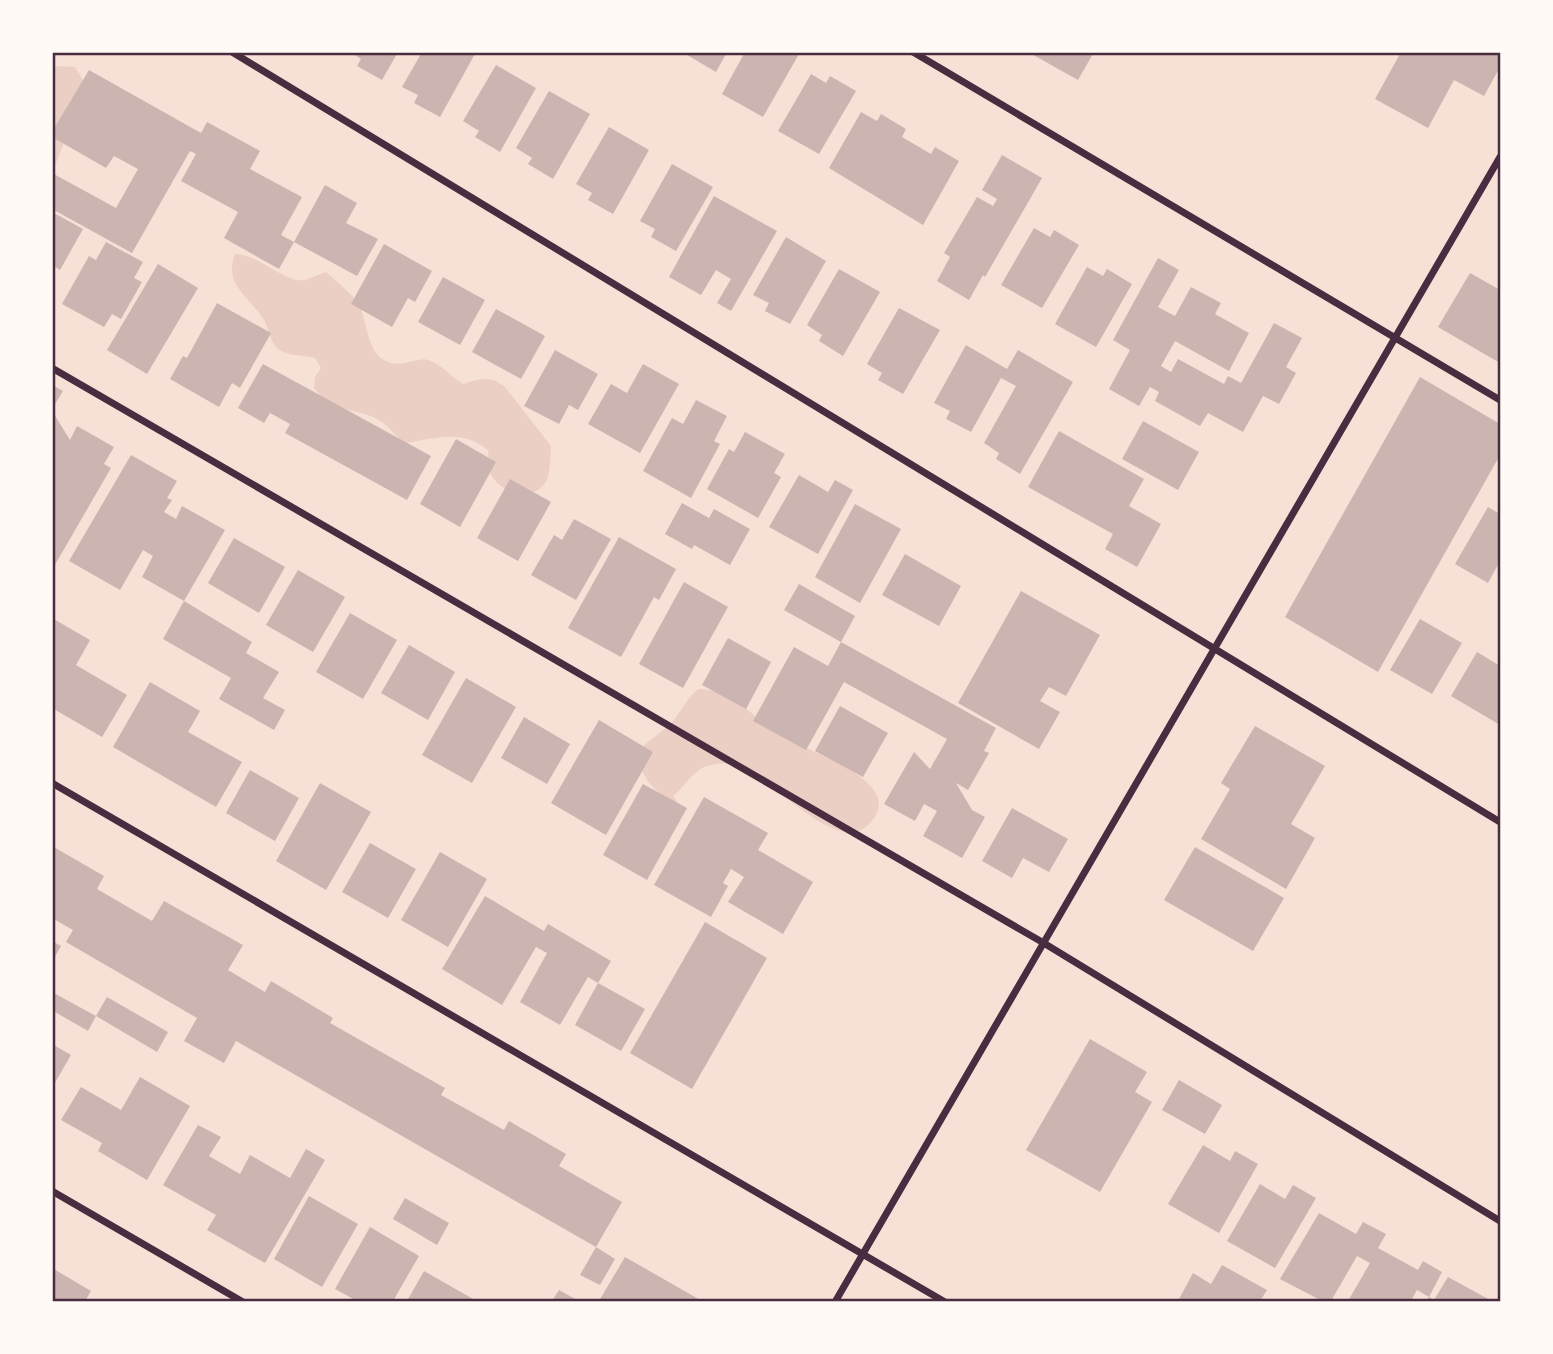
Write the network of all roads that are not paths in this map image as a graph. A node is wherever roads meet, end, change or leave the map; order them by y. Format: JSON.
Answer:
{"nodes":[{"id":1,"x":232,"y":52,"type":"edge"},
{"id":2,"x":913,"y":52,"type":"edge"},
{"id":3,"x":1500,"y":157,"type":"edge"},
{"id":4,"x":1395,"y":338,"type":"junction"},
{"id":5,"x":52,"y":368,"type":"edge"},
{"id":6,"x":1500,"y":400,"type":"edge"},
{"id":7,"x":1214,"y":649,"type":"junction"},
{"id":8,"x":52,"y":783,"type":"edge"},
{"id":9,"x":1500,"y":821,"type":"edge"},
{"id":10,"x":1042,"y":942,"type":"junction"},
{"id":11,"x":52,"y":1191,"type":"edge"},
{"id":12,"x":1500,"y":1221,"type":"edge"},
{"id":13,"x":863,"y":1252,"type":"junction"},
{"id":14,"x":243,"y":1301,"type":"edge"},
{"id":15,"x":835,"y":1301,"type":"edge"},
{"id":16,"x":945,"y":1301,"type":"edge"}],
"edges":[{"from":1,"to":7,"type":"street"},
{"from":2,"to":4,"type":"street"},
{"from":3,"to":4,"type":"street"},
{"from":4,"to":6,"type":"street"},
{"from":4,"to":7,"type":"street"},
{"from":5,"to":10,"type":"street"},
{"from":7,"to":9,"type":"street"},
{"from":7,"to":10,"type":"street"},
{"from":8,"to":13,"type":"street"},
{"from":10,"to":12,"type":"street"},
{"from":10,"to":13,"type":"street"},
{"from":11,"to":14,"type":"street"},
{"from":13,"to":15,"type":"street"},
{"from":13,"to":16,"type":"street"}]}
